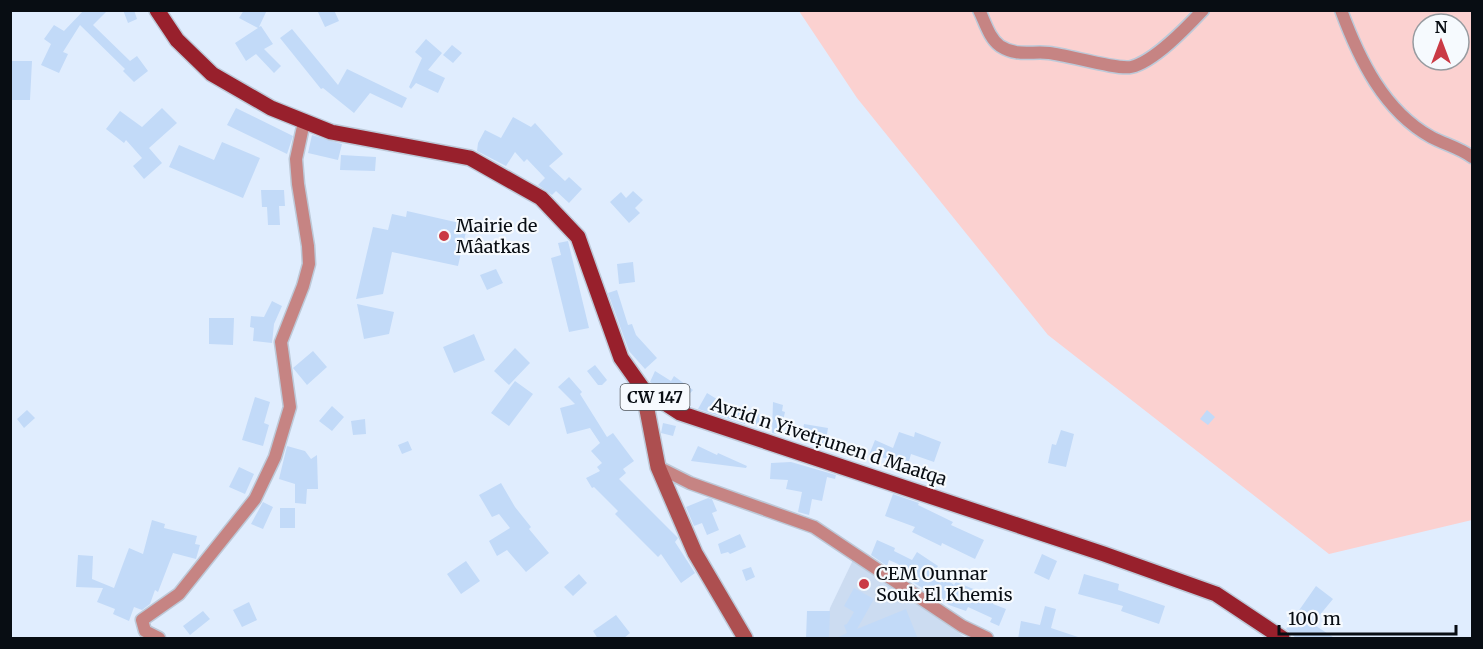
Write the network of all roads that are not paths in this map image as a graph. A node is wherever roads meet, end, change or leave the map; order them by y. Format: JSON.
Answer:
{"nodes":[{"id":1,"x":157,"y":10,"type":"edge"},
{"id":2,"x":979,"y":10,"type":"edge"},
{"id":3,"x":1203,"y":10,"type":"edge"},
{"id":4,"x":1341,"y":10,"type":"edge"},
{"id":5,"x":304,"y":122,"type":"junction"},
{"id":6,"x":1473,"y":157,"type":"edge"},
{"id":7,"x":643,"y":389,"type":"junction"},
{"id":8,"x":658,"y":467,"type":"junction"},
{"id":9,"x":159,"y":639,"type":"edge"},
{"id":10,"x":745,"y":639,"type":"edge"},
{"id":11,"x":987,"y":639,"type":"edge"},
{"id":12,"x":1282,"y":639,"type":"edge"}],
"edges":[{"from":1,"to":5,"type":"main road","name":"Avrid n Yivetṛunen d Maatqa","number":"CW 147"},
{"from":2,"to":3,"type":"street"},
{"from":4,"to":6,"type":"street"},
{"from":5,"to":7,"type":"main road","name":"Avrid n Yivetṛunen d Maatqa","number":"CW 147"},
{"from":5,"to":9,"type":"street"},
{"from":7,"to":8,"type":"street"},
{"from":7,"to":12,"type":"main road","name":"Avrid n Yivetṛunen d Maatqa","number":"CW 147"},
{"from":8,"to":10,"type":"street"},
{"from":8,"to":11,"type":"street"}]}
